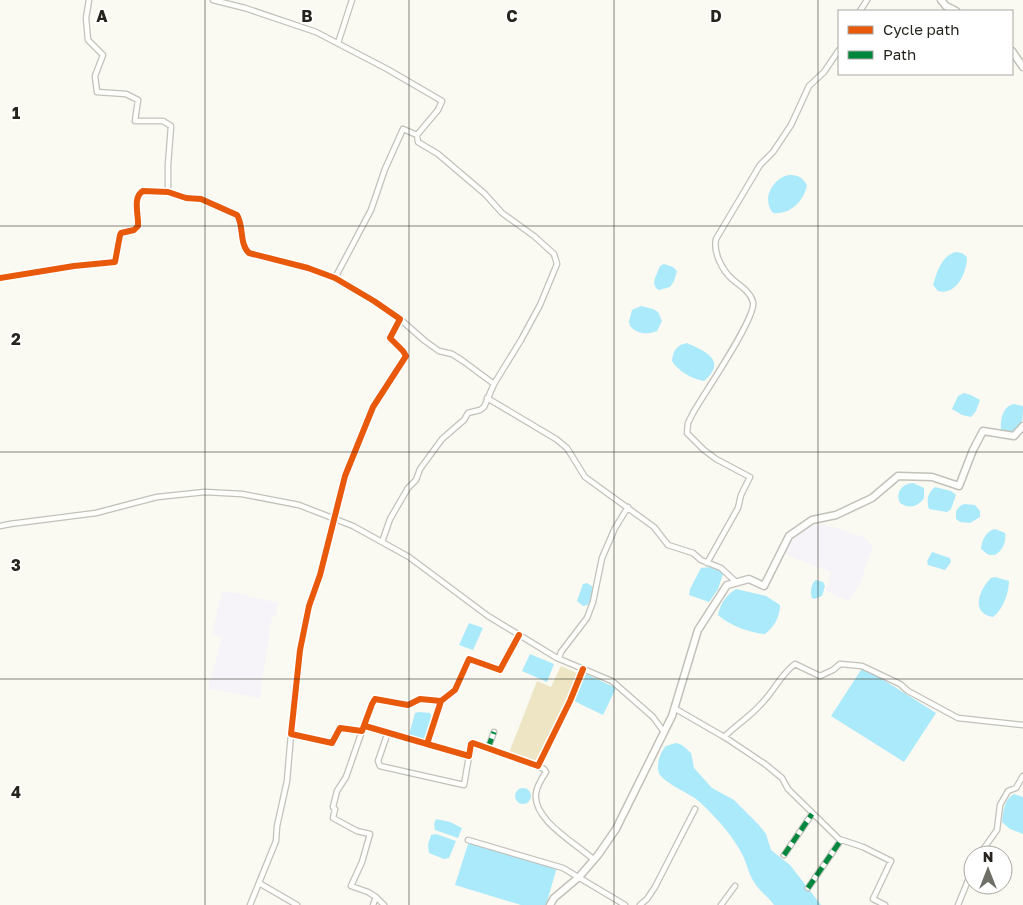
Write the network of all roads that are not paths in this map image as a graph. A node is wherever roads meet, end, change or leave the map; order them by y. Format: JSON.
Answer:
{"nodes":[{"id":1,"x":89,"y":0,"type":"edge"},
{"id":2,"x":213,"y":0,"type":"edge"},
{"id":3,"x":352,"y":0,"type":"edge"},
{"id":4,"x":940,"y":0,"type":"edge"},
{"id":5,"x":955,"y":10,"type":"edge"},
{"id":6,"x":338,"y":43,"type":"junction"},
{"id":7,"x":838,"y":51,"type":"edge"},
{"id":8,"x":1013,"y":53,"type":"edge"},
{"id":9,"x":1023,"y":67,"type":"edge"},
{"id":10,"x":417,"y":135,"type":"junction"},
{"id":11,"x":168,"y":192,"type":"junction"},
{"id":12,"x":0,"y":278,"type":"edge"},
{"id":13,"x":335,"y":278,"type":"junction"},
{"id":14,"x":400,"y":319,"type":"junction"},
{"id":15,"x":494,"y":384,"type":"junction"},
{"id":16,"x":487,"y":398,"type":"junction"},
{"id":17,"x":1023,"y":426,"type":"edge"},
{"id":18,"x":628,"y":507,"type":"junction"},
{"id":19,"x":334,"y":518,"type":"junction"},
{"id":20,"x":0,"y":526,"type":"edge"},
{"id":21,"x":382,"y":542,"type":"junction"},
{"id":22,"x":707,"y":563,"type":"junction"},
{"id":23,"x":737,"y":583,"type":"junction"},
{"id":24,"x":519,"y":635,"type":"junction"},
{"id":25,"x":558,"y":658,"type":"junction"},
{"id":26,"x":583,"y":669,"type":"junction"},
{"id":27,"x":441,"y":701,"type":"junction"},
{"id":28,"x":674,"y":708,"type":"junction"},
{"id":29,"x":1023,"y":724,"type":"edge"},
{"id":30,"x":363,"y":728,"type":"junction"},
{"id":31,"x":388,"y":732,"type":"junction"},
{"id":32,"x":494,"y":732,"type":"dead end"},
{"id":33,"x":664,"y":732,"type":"junction"},
{"id":34,"x":291,"y":734,"type":"junction"},
{"id":35,"x":724,"y":738,"type":"junction"},
{"id":36,"x":427,"y":744,"type":"junction"},
{"id":37,"x":488,"y":748,"type":"junction"},
{"id":38,"x":469,"y":756,"type":"junction"},
{"id":39,"x":538,"y":766,"type":"junction"},
{"id":40,"x":1023,"y":776,"type":"edge"},
{"id":41,"x":695,"y":809,"type":"dead end"},
{"id":42,"x":812,"y":814,"type":"junction"},
{"id":43,"x":468,"y":840,"type":"dead end"},
{"id":44,"x":841,"y":840,"type":"junction"},
{"id":45,"x":986,"y":845,"type":"edge"},
{"id":46,"x":784,"y":855,"type":"dead end"},
{"id":47,"x":593,"y":859,"type":"junction"},
{"id":48,"x":579,"y":876,"type":"junction"},
{"id":49,"x":259,"y":883,"type":"junction"},
{"id":50,"x":735,"y":886,"type":"dead end"},
{"id":51,"x":808,"y":888,"type":"dead end"},
{"id":52,"x":963,"y":893,"type":"edge"},
{"id":53,"x":376,"y":897,"type":"junction"},
{"id":54,"x":250,"y":905,"type":"edge"},
{"id":55,"x":297,"y":905,"type":"edge"},
{"id":56,"x":373,"y":905,"type":"edge"},
{"id":57,"x":384,"y":905,"type":"edge"},
{"id":58,"x":550,"y":905,"type":"edge"},
{"id":59,"x":625,"y":905,"type":"edge"},
{"id":60,"x":640,"y":905,"type":"edge"},
{"id":61,"x":721,"y":905,"type":"edge"},
{"id":62,"x":885,"y":905,"type":"edge"},
{"id":63,"x":958,"y":905,"type":"edge"}],
"edges":[{"from":1,"to":11,"type":"street"},
{"from":2,"to":6,"type":"street"},
{"from":3,"to":6,"type":"street"},
{"from":4,"to":5,"type":"street"},
{"from":6,"to":10,"type":"street"},
{"from":7,"to":22,"type":"street"},
{"from":8,"to":9,"type":"street"},
{"from":10,"to":13,"type":"street"},
{"from":10,"to":15,"type":"street"},
{"from":11,"to":12,"type":"street"},
{"from":11,"to":13,"type":"street"},
{"from":13,"to":14,"type":"street"},
{"from":14,"to":15,"type":"street"},
{"from":14,"to":19,"type":"street"},
{"from":15,"to":16,"type":"street"},
{"from":16,"to":18,"type":"street"},
{"from":16,"to":21,"type":"street"},
{"from":17,"to":23,"type":"street"},
{"from":18,"to":22,"type":"street"},
{"from":18,"to":25,"type":"street"},
{"from":19,"to":20,"type":"street"},
{"from":19,"to":21,"type":"street"},
{"from":19,"to":34,"type":"street"},
{"from":21,"to":24,"type":"street"},
{"from":22,"to":23,"type":"street"},
{"from":23,"to":28,"type":"street"},
{"from":24,"to":25,"type":"street"},
{"from":24,"to":27,"type":"street"},
{"from":25,"to":26,"type":"street"},
{"from":26,"to":33,"type":"street"},
{"from":26,"to":39,"type":"street"},
{"from":27,"to":30,"type":"street"},
{"from":27,"to":36,"type":"street"},
{"from":28,"to":33,"type":"street"},
{"from":28,"to":35,"type":"street"},
{"from":29,"to":35,"type":"street"},
{"from":30,"to":31,"type":"street"},
{"from":30,"to":34,"type":"street"},
{"from":30,"to":53,"type":"street"},
{"from":31,"to":36,"type":"street"},
{"from":31,"to":38,"type":"street"},
{"from":32,"to":37,"type":"street"},
{"from":33,"to":47,"type":"street"},
{"from":34,"to":49,"type":"street"},
{"from":35,"to":42,"type":"street"},
{"from":36,"to":38,"type":"street"},
{"from":37,"to":38,"type":"street"},
{"from":37,"to":39,"type":"street"},
{"from":39,"to":47,"type":"street"},
{"from":40,"to":45,"type":"street"},
{"from":41,"to":60,"type":"street"},
{"from":42,"to":44,"type":"street"},
{"from":42,"to":46,"type":"street"},
{"from":43,"to":48,"type":"street"},
{"from":44,"to":51,"type":"street"},
{"from":44,"to":62,"type":"street"},
{"from":47,"to":48,"type":"street"},
{"from":48,"to":58,"type":"street"},
{"from":48,"to":59,"type":"street"},
{"from":49,"to":54,"type":"street"},
{"from":49,"to":55,"type":"street"},
{"from":50,"to":61,"type":"street"},
{"from":52,"to":63,"type":"street"},
{"from":53,"to":56,"type":"street"},
{"from":53,"to":57,"type":"street"}]}
